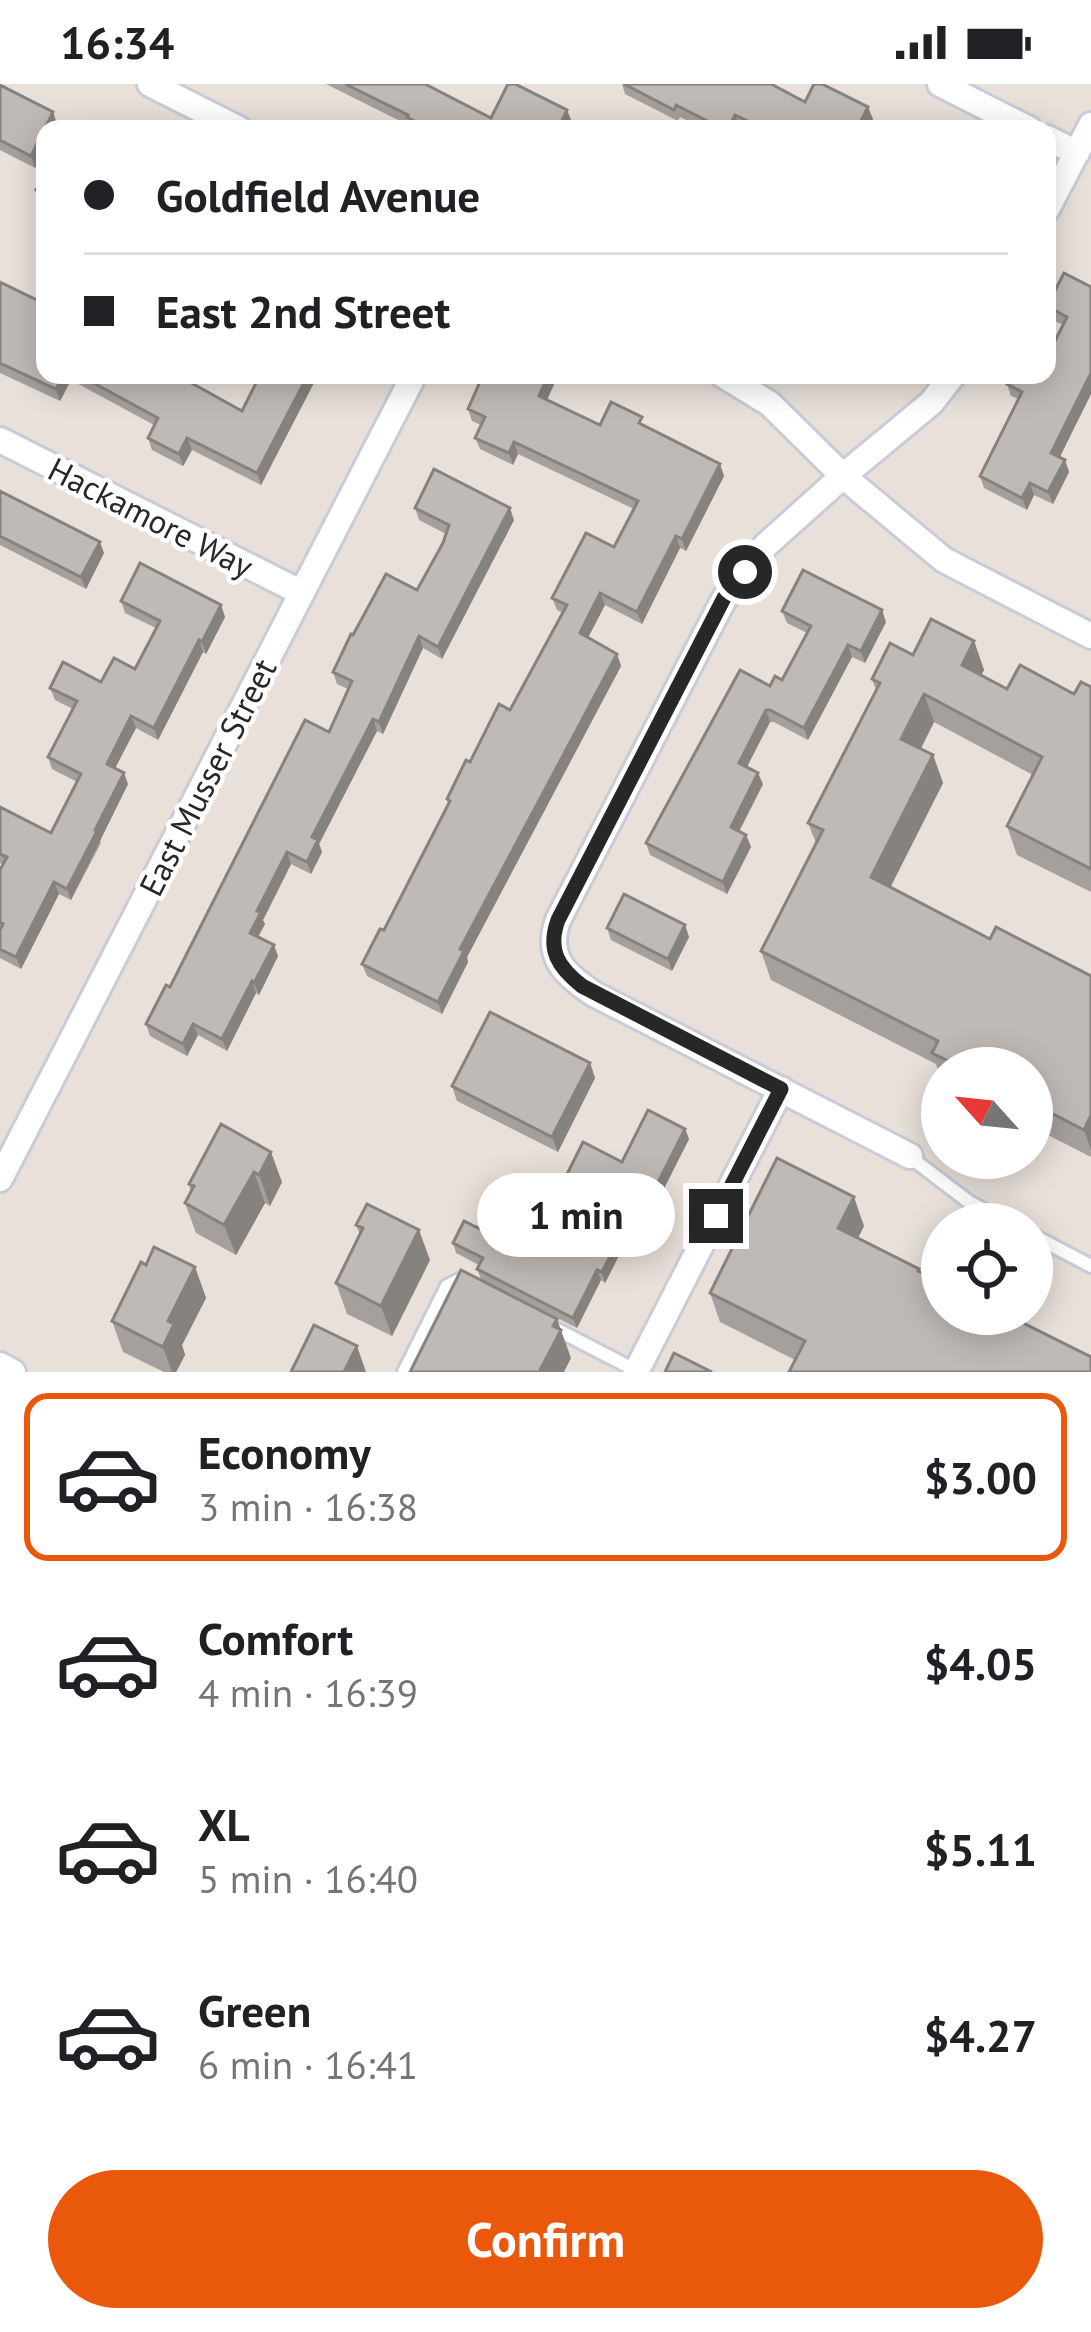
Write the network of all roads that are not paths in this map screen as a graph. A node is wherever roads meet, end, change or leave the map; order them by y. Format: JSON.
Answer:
{"nodes":[{"id":1,"x":150,"y":84,"type":"edge"},
{"id":2,"x":940,"y":84,"type":"edge"},
{"id":3,"x":220,"y":120,"type":"edge"},
{"id":4,"x":1011,"y":120,"type":"edge"},
{"id":5,"x":1091,"y":125,"type":"edge"},
{"id":6,"x":1056,"y":142,"type":"edge"},
{"id":7,"x":1077,"y":153,"type":"junction"},
{"id":8,"x":1056,"y":192,"type":"edge"},
{"id":9,"x":409,"y":384,"type":"edge"},
{"id":10,"x":738,"y":384,"type":"edge"},
{"id":11,"x":946,"y":384,"type":"edge"},
{"id":12,"x":0,"y":440,"type":"edge"},
{"id":13,"x":843,"y":476,"type":"junction"},
{"id":14,"x":302,"y":593,"type":"junction"},
{"id":15,"x":1091,"y":636,"type":"edge"},
{"id":16,"x":781,"y":1089,"type":"junction"},
{"id":17,"x":910,"y":1156,"type":"joint"},
{"id":18,"x":0,"y":1179,"type":"edge"},
{"id":19,"x":971,"y":1203,"type":"edge"},
{"id":20,"x":1053,"y":1246,"type":"edge"},
{"id":21,"x":1091,"y":1267,"type":"edge"},
{"id":22,"x":478,"y":1290,"type":"edge"},
{"id":23,"x":538,"y":1320,"type":"edge"},
{"id":24,"x":0,"y":1366,"type":"edge"},
{"id":25,"x":636,"y":1371,"type":"edge"},
{"id":26,"x":13,"y":1372,"type":"edge"},
{"id":27,"x":404,"y":1372,"type":"edge"}],
"edges":[{"from":1,"to":3,"type":"street"},
{"from":2,"to":4,"type":"street"},
{"from":5,"to":7,"type":"street"},
{"from":6,"to":7,"type":"street"},
{"from":7,"to":8,"type":"street"},
{"from":9,"to":14,"type":"street","name":"East Musser Street"},
{"from":10,"to":13,"type":"street"},
{"from":11,"to":13,"type":"street"},
{"from":12,"to":14,"type":"street","name":"Hackamore Way"},
{"from":13,"to":15,"type":"street"},
{"from":13,"to":16,"type":"street"},
{"from":14,"to":18,"type":"street","name":"East Musser Street"},
{"from":16,"to":17,"type":"street"},
{"from":16,"to":25,"type":"street"},
{"from":17,"to":19,"type":"lane"},
{"from":20,"to":21,"type":"lane"},
{"from":22,"to":27,"type":"lane"},
{"from":23,"to":25,"type":"lane"},
{"from":24,"to":26,"type":"street"}]}
